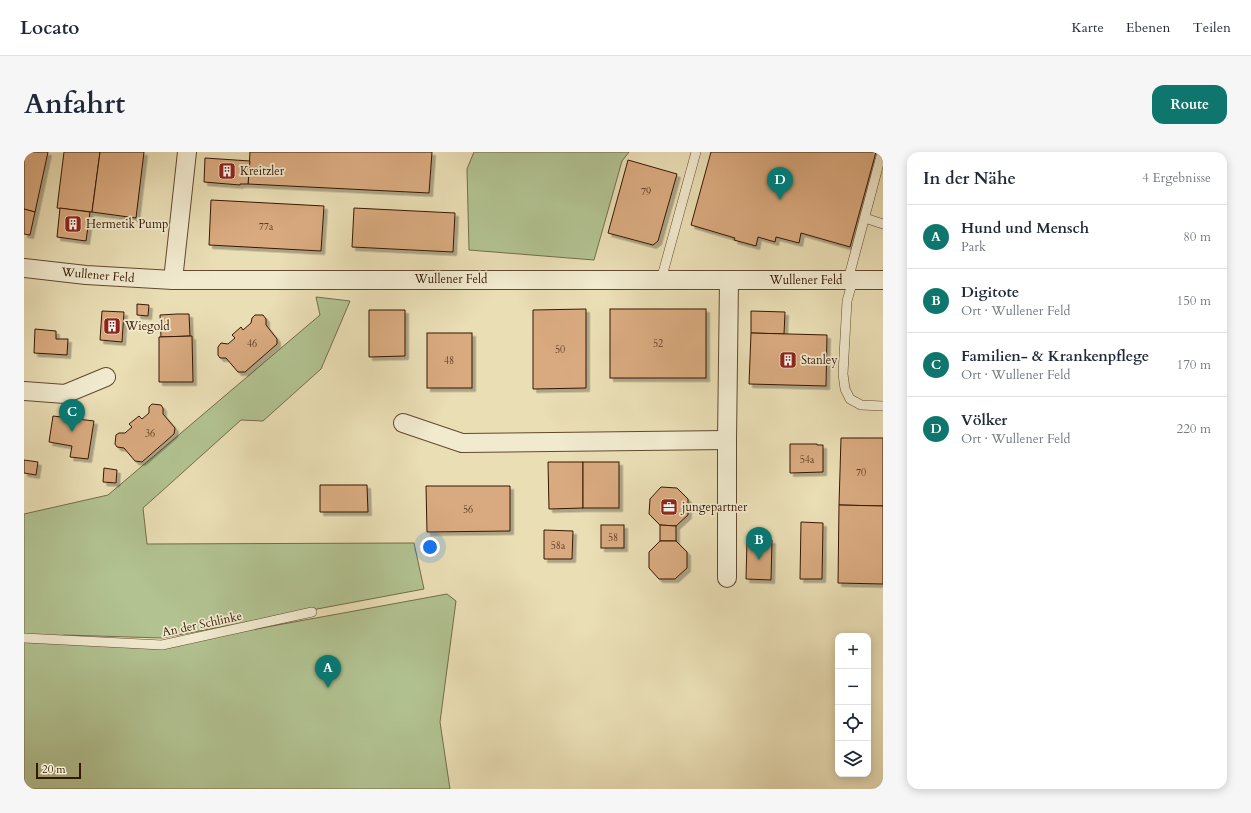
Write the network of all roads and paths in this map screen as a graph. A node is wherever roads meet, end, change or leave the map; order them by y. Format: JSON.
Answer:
{"nodes":[{"id":1,"x":187,"y":152,"type":"edge"},
{"id":2,"x":696,"y":152,"type":"edge"},
{"id":3,"x":882,"y":152,"type":"edge"},
{"id":4,"x":864,"y":218,"type":"junction"},
{"id":5,"x":883,"y":224,"type":"edge"},
{"id":6,"x":24,"y":268,"type":"edge"},
{"id":7,"x":173,"y":280,"type":"junction"},
{"id":8,"x":661,"y":280,"type":"junction"},
{"id":9,"x":730,"y":280,"type":"junction"},
{"id":10,"x":851,"y":280,"type":"junction"},
{"id":11,"x":883,"y":280,"type":"edge"},
{"id":12,"x":106,"y":377,"type":"dead end"},
{"id":13,"x":24,"y":391,"type":"edge"},
{"id":14,"x":883,"y":406,"type":"edge"},
{"id":15,"x":403,"y":422,"type":"dead end"},
{"id":16,"x":727,"y":440,"type":"junction"},
{"id":17,"x":727,"y":578,"type":"dead end"},
{"id":18,"x":312,"y":612,"type":"dead end"},
{"id":19,"x":24,"y":638,"type":"edge"}],
"edges":[{"from":1,"to":7,"type":"street"},
{"from":2,"to":8,"type":"lane"},
{"from":3,"to":4,"type":"lane"},
{"from":4,"to":5,"type":"lane"},
{"from":4,"to":10,"type":"lane"},
{"from":6,"to":7,"type":"street","name":"Wullener Feld"},
{"from":7,"to":8,"type":"street","name":"Wullener Feld"},
{"from":8,"to":9,"type":"street","name":"Wullener Feld"},
{"from":9,"to":10,"type":"street","name":"Wullener Feld"},
{"from":9,"to":16,"type":"street"},
{"from":10,"to":11,"type":"street","name":"Wullener Feld"},
{"from":10,"to":14,"type":"lane"},
{"from":12,"to":13,"type":"street"},
{"from":15,"to":16,"type":"street"},
{"from":16,"to":17,"type":"street"},
{"from":18,"to":19,"type":"lane","name":"An der Schlinke"}]}
